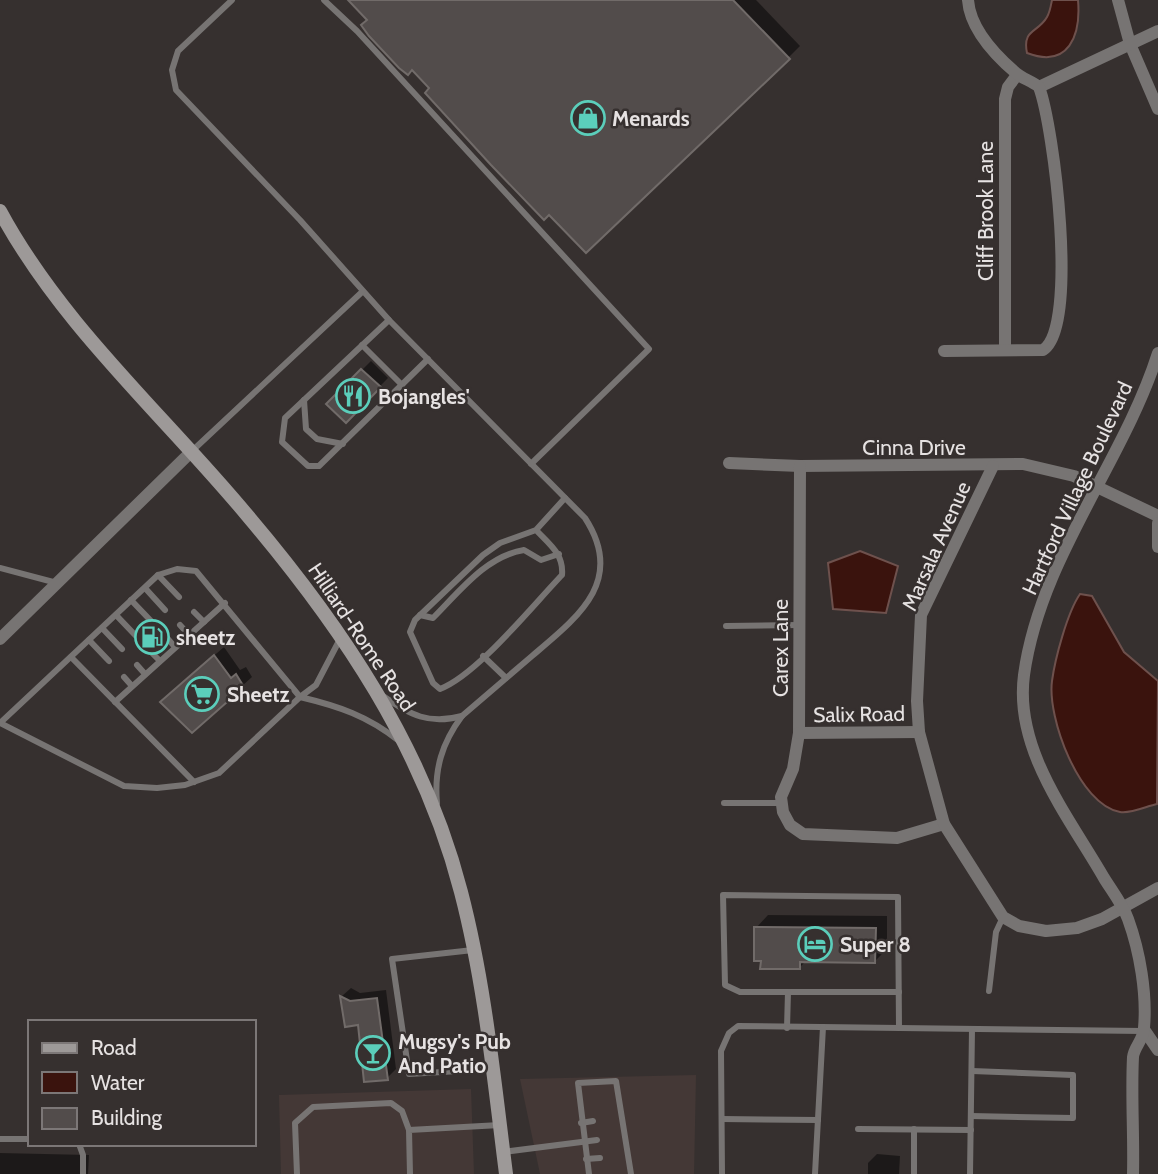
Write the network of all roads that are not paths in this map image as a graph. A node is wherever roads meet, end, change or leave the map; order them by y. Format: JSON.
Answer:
{"nodes":[{"id":1,"x":232,"y":0,"type":"edge"},
{"id":2,"x":324,"y":0,"type":"edge"},
{"id":3,"x":968,"y":0,"type":"edge"},
{"id":4,"x":1118,"y":0,"type":"edge"},
{"id":5,"x":1158,"y":31,"type":"edge"},
{"id":6,"x":1130,"y":44,"type":"junction"},
{"id":7,"x":1017,"y":75,"type":"junction"},
{"id":8,"x":1039,"y":87,"type":"junction"},
{"id":9,"x":1158,"y":109,"type":"edge"},
{"id":10,"x":0,"y":211,"type":"edge"},
{"id":11,"x":362,"y":292,"type":"junction"},
{"id":12,"x":389,"y":320,"type":"junction"},
{"id":13,"x":362,"y":345,"type":"junction"},
{"id":14,"x":944,"y":351,"type":"dead end"},
{"id":15,"x":1005,"y":351,"type":"junction"},
{"id":16,"x":1158,"y":353,"type":"edge"},
{"id":17,"x":428,"y":359,"type":"junction"},
{"id":18,"x":402,"y":385,"type":"junction"},
{"id":19,"x":304,"y":400,"type":"junction"},
{"id":20,"x":343,"y":444,"type":"junction"},
{"id":21,"x":192,"y":451,"type":"junction"},
{"id":22,"x":729,"y":463,"type":"dead end"},
{"id":23,"x":531,"y":464,"type":"junction"},
{"id":24,"x":800,"y":466,"type":"junction"},
{"id":25,"x":993,"y":466,"type":"junction"},
{"id":26,"x":1096,"y":486,"type":"junction"},
{"id":27,"x":565,"y":498,"type":"junction"},
{"id":28,"x":1158,"y":516,"type":"edge"},
{"id":29,"x":1158,"y":523,"type":"edge"},
{"id":30,"x":536,"y":530,"type":"junction"},
{"id":31,"x":1158,"y":547,"type":"edge"},
{"id":32,"x":559,"y":554,"type":"junction"},
{"id":33,"x":0,"y":568,"type":"edge"},
{"id":34,"x":158,"y":575,"type":"junction"},
{"id":35,"x":57,"y":583,"type":"junction"},
{"id":36,"x":145,"y":588,"type":"junction"},
{"id":37,"x":179,"y":597,"type":"dead end"},
{"id":38,"x":131,"y":600,"type":"junction"},
{"id":39,"x":225,"y":603,"type":"junction"},
{"id":40,"x":165,"y":610,"type":"dead end"},
{"id":41,"x":194,"y":612,"type":"dead end"},
{"id":42,"x":116,"y":615,"type":"junction"},
{"id":43,"x":420,"y":615,"type":"junction"},
{"id":44,"x":0,"y":622,"type":"edge"},
{"id":45,"x":152,"y":622,"type":"dead end"},
{"id":46,"x":204,"y":622,"type":"junction"},
{"id":47,"x":180,"y":625,"type":"dead end"},
{"id":48,"x":799,"y":625,"type":"junction"},
{"id":49,"x":726,"y":626,"type":"dead end"},
{"id":50,"x":102,"y":628,"type":"junction"},
{"id":51,"x":189,"y":635,"type":"junction"},
{"id":52,"x":136,"y":636,"type":"dead end"},
{"id":53,"x":341,"y":637,"type":"junction"},
{"id":54,"x":2,"y":638,"type":"edge"},
{"id":55,"x":167,"y":638,"type":"dead end"},
{"id":56,"x":89,"y":640,"type":"junction"},
{"id":57,"x":175,"y":647,"type":"junction"},
{"id":58,"x":122,"y":649,"type":"dead end"},
{"id":59,"x":151,"y":652,"type":"dead end"},
{"id":60,"x":483,"y":656,"type":"junction"},
{"id":61,"x":71,"y":657,"type":"junction"},
{"id":62,"x":109,"y":661,"type":"dead end"},
{"id":63,"x":160,"y":661,"type":"junction"},
{"id":64,"x":137,"y":665,"type":"dead end"},
{"id":65,"x":145,"y":674,"type":"junction"},
{"id":66,"x":124,"y":677,"type":"dead end"},
{"id":67,"x":506,"y":678,"type":"junction"},
{"id":68,"x":132,"y":686,"type":"junction"},
{"id":69,"x":377,"y":692,"type":"junction"},
{"id":70,"x":300,"y":697,"type":"junction"},
{"id":71,"x":114,"y":702,"type":"junction"},
{"id":72,"x":462,"y":716,"type":"junction"},
{"id":73,"x":0,"y":723,"type":"edge"},
{"id":74,"x":919,"y":732,"type":"junction"},
{"id":75,"x":799,"y":733,"type":"junction"},
{"id":76,"x":409,"y":750,"type":"junction"},
{"id":77,"x":194,"y":782,"type":"junction"},
{"id":78,"x":724,"y":803,"type":"dead end"},
{"id":79,"x":782,"y":803,"type":"junction"},
{"id":80,"x":944,"y":824,"type":"junction"},
{"id":81,"x":438,"y":825,"type":"junction"},
{"id":82,"x":1158,"y":888,"type":"edge"},
{"id":83,"x":1121,"y":907,"type":"junction"},
{"id":84,"x":1003,"y":917,"type":"junction"},
{"id":85,"x":472,"y":950,"type":"junction"},
{"id":86,"x":989,"y":991,"type":"dead end"},
{"id":87,"x":788,"y":992,"type":"junction"},
{"id":88,"x":899,"y":992,"type":"junction"},
{"id":89,"x":823,"y":1027,"type":"junction"},
{"id":90,"x":787,"y":1028,"type":"junction"},
{"id":91,"x":899,"y":1028,"type":"junction"},
{"id":92,"x":972,"y":1029,"type":"junction"},
{"id":93,"x":1144,"y":1031,"type":"junction"},
{"id":94,"x":1158,"y":1050,"type":"edge"},
{"id":95,"x":492,"y":1069,"type":"junction"},
{"id":96,"x":972,"y":1072,"type":"junction"},
{"id":97,"x":619,"y":1100,"type":"junction"},
{"id":98,"x":609,"y":1101,"type":"dead end"},
{"id":99,"x":590,"y":1103,"type":"dead end"},
{"id":100,"x":580,"y":1104,"type":"junction"},
{"id":101,"x":971,"y":1116,"type":"junction"},
{"id":102,"x":621,"y":1117,"type":"junction"},
{"id":103,"x":612,"y":1118,"type":"dead end"},
{"id":104,"x":722,"y":1119,"type":"junction"},
{"id":105,"x":818,"y":1120,"type":"junction"},
{"id":106,"x":593,"y":1121,"type":"dead end"},
{"id":107,"x":581,"y":1123,"type":"junction"},
{"id":108,"x":500,"y":1125,"type":"junction"},
{"id":109,"x":858,"y":1129,"type":"dead end"},
{"id":110,"x":914,"y":1129,"type":"junction"},
{"id":111,"x":409,"y":1130,"type":"junction"},
{"id":112,"x":971,"y":1130,"type":"junction"},
{"id":113,"x":625,"y":1136,"type":"junction"},
{"id":114,"x":614,"y":1138,"type":"dead end"},
{"id":115,"x":0,"y":1139,"type":"edge"},
{"id":116,"x":28,"y":1139,"type":"edge"},
{"id":117,"x":597,"y":1139,"type":"dead end"},
{"id":118,"x":583,"y":1141,"type":"junction"},
{"id":119,"x":80,"y":1146,"type":"edge"},
{"id":120,"x":503,"y":1152,"type":"junction"},
{"id":121,"x":628,"y":1154,"type":"junction"},
{"id":122,"x":618,"y":1155,"type":"dead end"},
{"id":123,"x":600,"y":1158,"type":"dead end"},
{"id":124,"x":586,"y":1159,"type":"junction"},
{"id":125,"x":83,"y":1174,"type":"edge"},
{"id":126,"x":297,"y":1174,"type":"edge"},
{"id":127,"x":410,"y":1174,"type":"edge"},
{"id":128,"x":506,"y":1174,"type":"edge"},
{"id":129,"x":589,"y":1174,"type":"edge"},
{"id":130,"x":631,"y":1174,"type":"edge"},
{"id":131,"x":722,"y":1174,"type":"edge"},
{"id":132,"x":815,"y":1174,"type":"edge"},
{"id":133,"x":914,"y":1174,"type":"edge"},
{"id":134,"x":970,"y":1174,"type":"edge"},
{"id":135,"x":1133,"y":1174,"type":"edge"}],
"edges":[{"from":1,"to":11,"type":"lane"},
{"from":2,"to":23,"type":"lane"},
{"from":3,"to":7,"type":"street"},
{"from":4,"to":6,"type":"street"},
{"from":5,"to":6,"type":"street"},
{"from":6,"to":8,"type":"street"},
{"from":6,"to":9,"type":"street"},
{"from":7,"to":8,"type":"street"},
{"from":7,"to":15,"type":"street","name":"Cliff Brook Lane"},
{"from":8,"to":15,"type":"street"},
{"from":10,"to":21,"type":"main road","name":"Hilliard-Rome Road"},
{"from":11,"to":12,"type":"lane"},
{"from":11,"to":21,"type":"lane"},
{"from":12,"to":13,"type":"lane"},
{"from":12,"to":17,"type":"lane"},
{"from":13,"to":18,"type":"lane"},
{"from":13,"to":19,"type":"lane"},
{"from":14,"to":15,"type":"street"},
{"from":16,"to":26,"type":"street","name":"Hartford Village Boulevard"},
{"from":17,"to":18,"type":"lane"},
{"from":17,"to":23,"type":"lane"},
{"from":18,"to":20,"type":"lane"},
{"from":19,"to":20,"type":"lane"},
{"from":19,"to":20,"type":"lane"},
{"from":21,"to":35,"type":"street"},
{"from":21,"to":53,"type":"main road","name":"Hilliard-Rome Road"},
{"from":22,"to":24,"type":"street","name":"Cinna Drive"},
{"from":23,"to":27,"type":"lane"},
{"from":24,"to":25,"type":"street","name":"Cinna Drive"},
{"from":24,"to":48,"type":"street","name":"Carex Lane"},
{"from":25,"to":26,"type":"street","name":"Cinna Drive"},
{"from":25,"to":74,"type":"street","name":"Marsala Avenue"},
{"from":26,"to":28,"type":"street","name":"Cinna Drive"},
{"from":26,"to":83,"type":"street","name":"Hartford Village Boulevard"},
{"from":27,"to":30,"type":"lane"},
{"from":27,"to":67,"type":"lane"},
{"from":29,"to":31,"type":"street"},
{"from":30,"to":32,"type":"lane"},
{"from":30,"to":43,"type":"lane"},
{"from":32,"to":43,"type":"lane"},
{"from":32,"to":60,"type":"lane"},
{"from":33,"to":35,"type":"lane"},
{"from":34,"to":36,"type":"lane"},
{"from":34,"to":37,"type":"lane"},
{"from":34,"to":39,"type":"lane"},
{"from":35,"to":54,"type":"street"},
{"from":36,"to":38,"type":"lane"},
{"from":36,"to":40,"type":"lane"},
{"from":38,"to":42,"type":"lane"},
{"from":38,"to":45,"type":"lane"},
{"from":39,"to":46,"type":"lane"},
{"from":39,"to":70,"type":"lane"},
{"from":41,"to":46,"type":"lane"},
{"from":42,"to":50,"type":"lane"},
{"from":42,"to":52,"type":"lane"},
{"from":43,"to":60,"type":"lane"},
{"from":44,"to":54,"type":"lane"},
{"from":46,"to":51,"type":"lane"},
{"from":47,"to":51,"type":"lane"},
{"from":48,"to":49,"type":"lane"},
{"from":48,"to":75,"type":"street","name":"Carex Lane"},
{"from":50,"to":56,"type":"lane"},
{"from":50,"to":58,"type":"lane"},
{"from":51,"to":57,"type":"lane"},
{"from":53,"to":69,"type":"main road","name":"Hilliard-Rome Road"},
{"from":53,"to":70,"type":"lane"},
{"from":55,"to":57,"type":"lane"},
{"from":56,"to":61,"type":"lane"},
{"from":56,"to":62,"type":"lane"},
{"from":57,"to":63,"type":"lane"},
{"from":59,"to":63,"type":"lane"},
{"from":60,"to":67,"type":"lane"},
{"from":61,"to":71,"type":"lane"},
{"from":61,"to":73,"type":"lane"},
{"from":63,"to":65,"type":"lane"},
{"from":64,"to":65,"type":"lane"},
{"from":65,"to":68,"type":"lane"},
{"from":66,"to":68,"type":"lane"},
{"from":67,"to":72,"type":"lane"},
{"from":68,"to":71,"type":"lane"},
{"from":69,"to":72,"type":"lane"},
{"from":69,"to":76,"type":"main road","name":"Hilliard-Rome Road"},
{"from":70,"to":76,"type":"lane"},
{"from":70,"to":77,"type":"lane"},
{"from":71,"to":77,"type":"lane"},
{"from":72,"to":81,"type":"lane"},
{"from":73,"to":77,"type":"lane"},
{"from":74,"to":75,"type":"street","name":"Salix Road"},
{"from":74,"to":80,"type":"street","name":"Marsala Avenue"},
{"from":75,"to":79,"type":"street","name":"Carex Lane"},
{"from":76,"to":81,"type":"main road","name":"Hilliard-Rome Road"},
{"from":78,"to":79,"type":"lane"},
{"from":79,"to":80,"type":"street"},
{"from":80,"to":84,"type":"street","name":"Marsala Avenue"},
{"from":81,"to":85,"type":"main road","name":"Hilliard-Rome Road"},
{"from":82,"to":83,"type":"street"},
{"from":83,"to":84,"type":"street"},
{"from":83,"to":93,"type":"street","name":"Hartford Village Boulevard"},
{"from":84,"to":86,"type":"lane"},
{"from":85,"to":95,"type":"main road","name":"Hilliard-Rome Road"},
{"from":85,"to":95,"type":"lane"},
{"from":87,"to":88,"type":"lane"},
{"from":87,"to":88,"type":"lane"},
{"from":87,"to":90,"type":"lane"},
{"from":88,"to":91,"type":"lane"},
{"from":89,"to":90,"type":"lane"},
{"from":89,"to":91,"type":"lane"},
{"from":89,"to":105,"type":"lane"},
{"from":90,"to":104,"type":"lane"},
{"from":91,"to":92,"type":"lane"},
{"from":92,"to":93,"type":"lane"},
{"from":92,"to":96,"type":"lane"},
{"from":93,"to":94,"type":"street"},
{"from":93,"to":135,"type":"street","name":"Hartford Village Boulevard"},
{"from":95,"to":108,"type":"main road","name":"Hilliard-Rome Road"},
{"from":96,"to":101,"type":"lane"},
{"from":96,"to":101,"type":"lane"},
{"from":97,"to":98,"type":"lane"},
{"from":97,"to":100,"type":"lane"},
{"from":97,"to":102,"type":"lane"},
{"from":99,"to":100,"type":"lane"},
{"from":100,"to":107,"type":"lane"},
{"from":101,"to":112,"type":"lane"},
{"from":102,"to":103,"type":"lane"},
{"from":102,"to":113,"type":"lane"},
{"from":104,"to":105,"type":"lane"},
{"from":104,"to":131,"type":"lane"},
{"from":105,"to":132,"type":"lane"},
{"from":106,"to":107,"type":"lane"},
{"from":107,"to":118,"type":"lane"},
{"from":108,"to":111,"type":"lane"},
{"from":108,"to":120,"type":"main road","name":"Hilliard-Rome Road"},
{"from":109,"to":110,"type":"lane"},
{"from":110,"to":112,"type":"lane"},
{"from":110,"to":133,"type":"lane"},
{"from":111,"to":126,"type":"lane"},
{"from":111,"to":127,"type":"lane"},
{"from":112,"to":134,"type":"lane"},
{"from":113,"to":114,"type":"lane"},
{"from":113,"to":121,"type":"lane"},
{"from":115,"to":116,"type":"lane"},
{"from":117,"to":118,"type":"lane"},
{"from":118,"to":120,"type":"lane"},
{"from":118,"to":124,"type":"lane"},
{"from":119,"to":125,"type":"lane"},
{"from":120,"to":128,"type":"main road","name":"Hilliard-Rome Road"},
{"from":121,"to":122,"type":"lane"},
{"from":121,"to":130,"type":"lane"},
{"from":123,"to":124,"type":"lane"},
{"from":124,"to":129,"type":"lane"}]}
